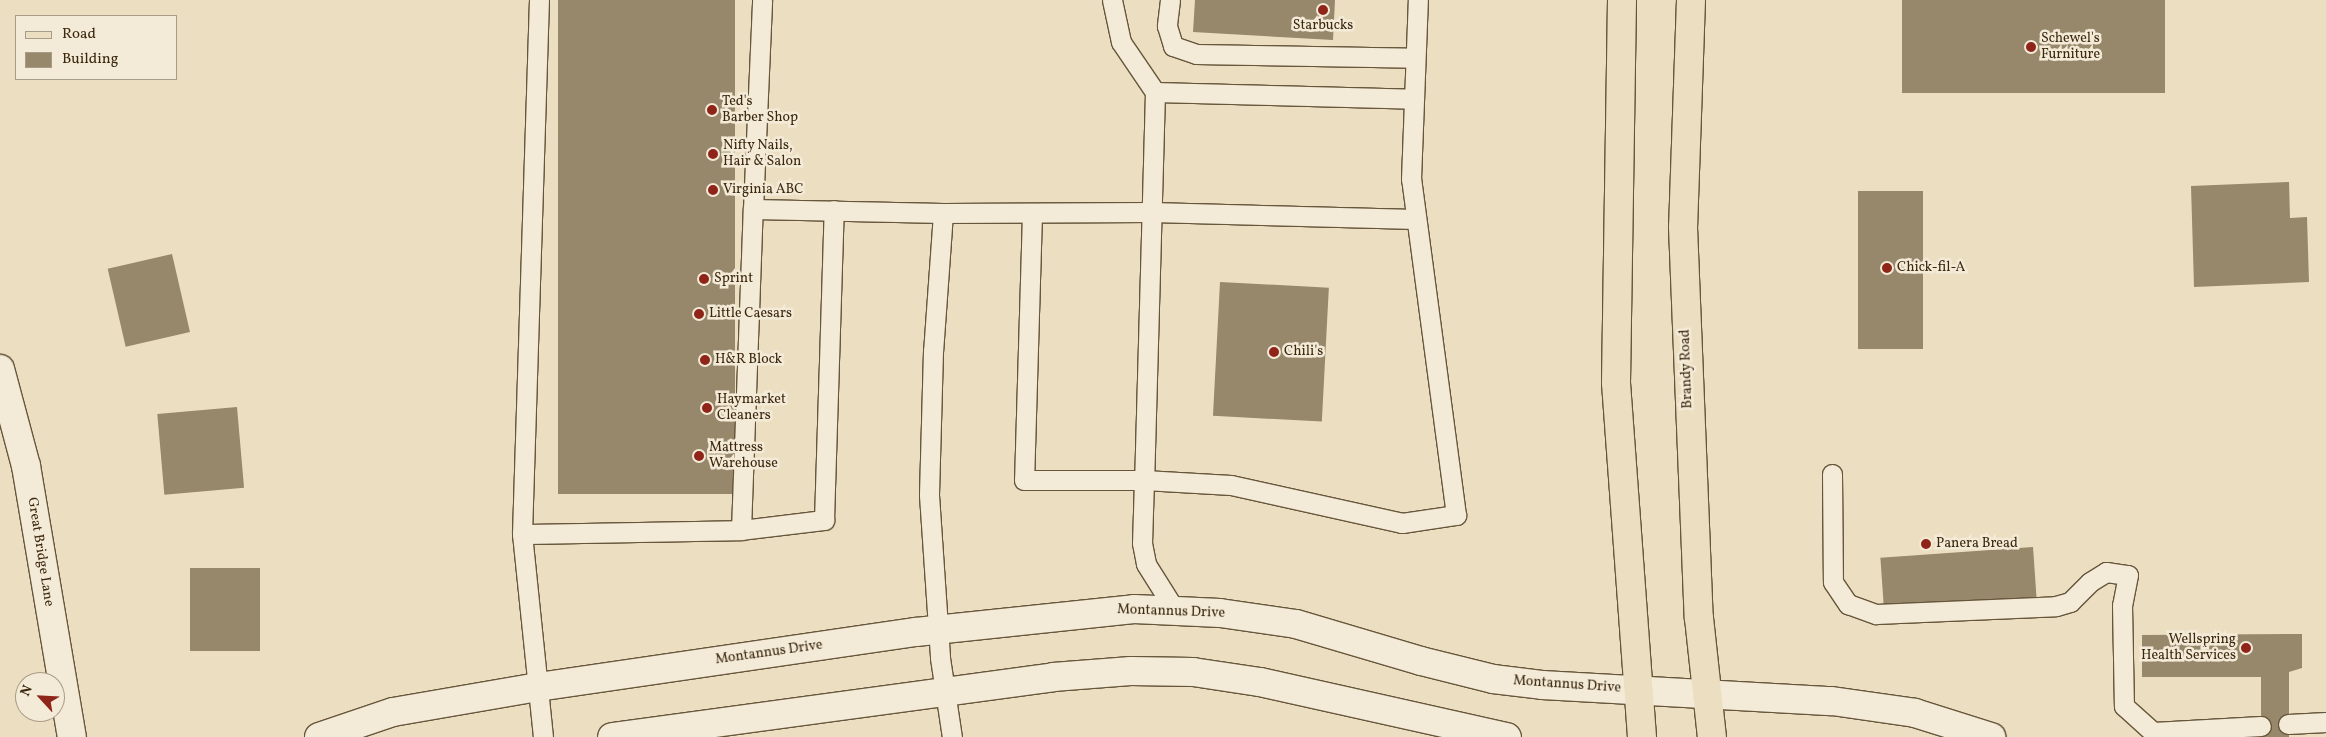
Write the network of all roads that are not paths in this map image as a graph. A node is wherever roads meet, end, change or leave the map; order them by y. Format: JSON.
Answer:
{"nodes":[{"id":1,"x":539,"y":0,"type":"edge"},
{"id":2,"x":762,"y":0,"type":"edge"},
{"id":3,"x":1112,"y":0,"type":"edge"},
{"id":4,"x":1170,"y":0,"type":"edge"},
{"id":5,"x":1418,"y":0,"type":"edge"},
{"id":6,"x":1622,"y":0,"type":"edge"},
{"id":7,"x":1692,"y":0,"type":"edge"},
{"id":8,"x":1415,"y":58,"type":"junction"},
{"id":9,"x":1154,"y":92,"type":"junction"},
{"id":10,"x":1414,"y":98,"type":"junction"},
{"id":11,"x":753,"y":209,"type":"junction"},
{"id":12,"x":834,"y":210,"type":"junction"},
{"id":13,"x":1151,"y":212,"type":"junction"},
{"id":14,"x":943,"y":213,"type":"junction"},
{"id":15,"x":1032,"y":213,"type":"junction"},
{"id":16,"x":1416,"y":220,"type":"junction"},
{"id":17,"x":0,"y":369,"type":"edge"},
{"id":18,"x":1832,"y":474,"type":"dead end"},
{"id":19,"x":1144,"y":480,"type":"junction"},
{"id":20,"x":741,"y":530,"type":"junction"},
{"id":21,"x":522,"y":534,"type":"junction"},
{"id":22,"x":1175,"y":610,"type":"junction"},
{"id":23,"x":938,"y":630,"type":"junction"},
{"id":24,"x":538,"y":687,"type":"junction"},
{"id":25,"x":1639,"y":690,"type":"junction"},
{"id":26,"x":945,"y":692,"type":"junction"},
{"id":27,"x":1707,"y":693,"type":"junction"},
{"id":28,"x":2326,"y":722,"type":"edge"},
{"id":29,"x":2288,"y":724,"type":"dead end"},
{"id":30,"x":2261,"y":726,"type":"dead end"},
{"id":31,"x":72,"y":737,"type":"edge"},
{"id":32,"x":319,"y":737,"type":"edge"},
{"id":33,"x":543,"y":737,"type":"edge"},
{"id":34,"x":612,"y":737,"type":"edge"},
{"id":35,"x":952,"y":737,"type":"edge"},
{"id":36,"x":1507,"y":737,"type":"edge"},
{"id":37,"x":1642,"y":737,"type":"edge"},
{"id":38,"x":1712,"y":737,"type":"edge"},
{"id":39,"x":1991,"y":737,"type":"edge"}],
"edges":[{"from":1,"to":21,"type":"lane"},
{"from":2,"to":11,"type":"lane"},
{"from":3,"to":9,"type":"lane"},
{"from":4,"to":8,"type":"lane"},
{"from":5,"to":8,"type":"lane"},
{"from":6,"to":25,"type":"main road"},
{"from":7,"to":27,"type":"main road","name":"Brandy Road"},
{"from":8,"to":10,"type":"lane"},
{"from":9,"to":10,"type":"lane"},
{"from":9,"to":13,"type":"lane"},
{"from":10,"to":16,"type":"lane"},
{"from":11,"to":12,"type":"lane"},
{"from":11,"to":20,"type":"lane"},
{"from":12,"to":14,"type":"lane"},
{"from":12,"to":20,"type":"lane"},
{"from":13,"to":15,"type":"lane"},
{"from":13,"to":16,"type":"lane"},
{"from":13,"to":19,"type":"lane"},
{"from":14,"to":15,"type":"lane"},
{"from":14,"to":23,"type":"lane"},
{"from":15,"to":19,"type":"lane"},
{"from":16,"to":19,"type":"lane"},
{"from":17,"to":31,"type":"street","name":"Great Bridge Lane"},
{"from":18,"to":30,"type":"lane"},
{"from":19,"to":22,"type":"lane"},
{"from":20,"to":21,"type":"lane"},
{"from":21,"to":24,"type":"lane"},
{"from":22,"to":23,"type":"street","name":"Montannus Drive"},
{"from":22,"to":25,"type":"street","name":"Montannus Drive"},
{"from":23,"to":24,"type":"street","name":"Montannus Drive"},
{"from":23,"to":26,"type":"lane"},
{"from":24,"to":32,"type":"street","name":"Montannus Drive"},
{"from":24,"to":33,"type":"lane"},
{"from":25,"to":27,"type":"street","name":"Montannus Drive"},
{"from":25,"to":37,"type":"main road"},
{"from":26,"to":34,"type":"street"},
{"from":26,"to":35,"type":"lane"},
{"from":26,"to":36,"type":"street"},
{"from":27,"to":38,"type":"main road","name":"Brandy Road"},
{"from":27,"to":39,"type":"street","name":"Montannus Drive"},
{"from":28,"to":29,"type":"lane"}]}
